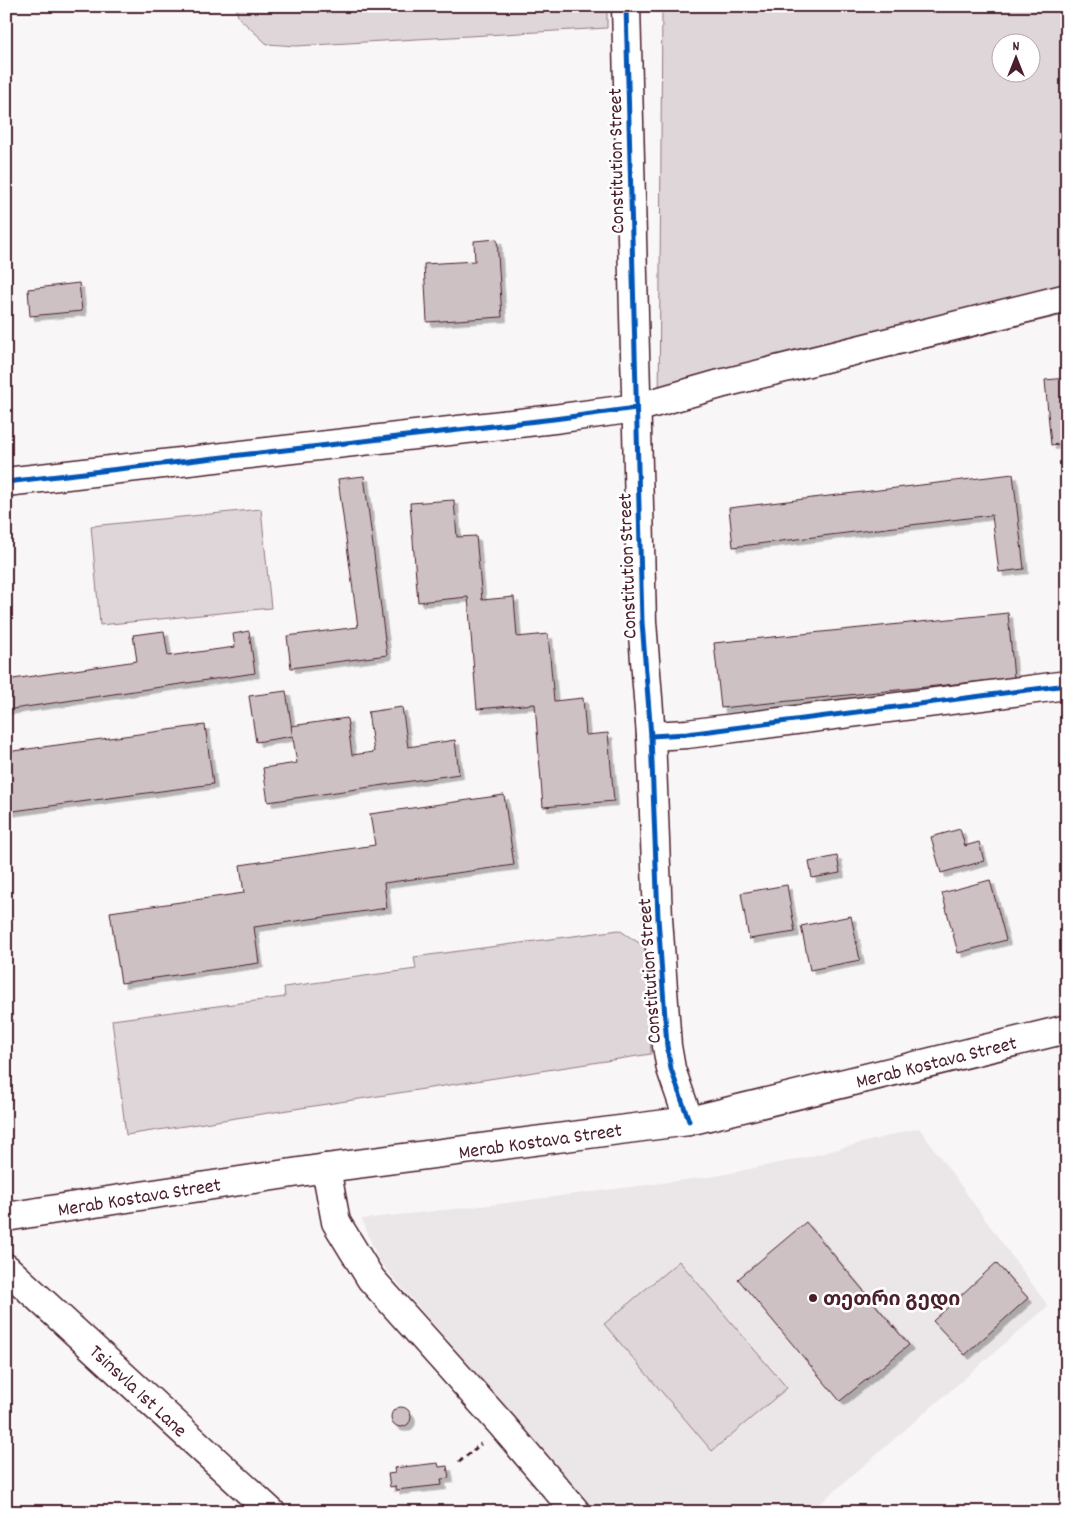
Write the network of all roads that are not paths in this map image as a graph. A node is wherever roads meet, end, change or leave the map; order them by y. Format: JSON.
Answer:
{"nodes":[{"id":1,"x":626,"y":6,"type":"edge"},
{"id":2,"x":1067,"y":298,"type":"edge"},
{"id":3,"x":636,"y":408,"type":"junction"},
{"id":4,"x":6,"y":482,"type":"edge"},
{"id":5,"x":1067,"y":685,"type":"edge"},
{"id":6,"x":652,"y":736,"type":"junction"},
{"id":7,"x":1067,"y":1030,"type":"edge"},
{"id":8,"x":671,"y":1069,"type":"junction"},
{"id":9,"x":689,"y":1121,"type":"junction"},
{"id":10,"x":652,"y":1125,"type":"junction"},
{"id":11,"x":326,"y":1168,"type":"junction"},
{"id":12,"x":6,"y":1217,"type":"edge"},
{"id":13,"x":6,"y":1268,"type":"edge"},
{"id":14,"x":271,"y":1512,"type":"edge"},
{"id":15,"x":576,"y":1512,"type":"edge"}],
"edges":[{"from":1,"to":3,"type":"street","name":"Constitution Street"},
{"from":2,"to":3,"type":"street"},
{"from":3,"to":4,"type":"street"},
{"from":3,"to":6,"type":"street","name":"Constitution Street"},
{"from":5,"to":6,"type":"street"},
{"from":6,"to":8,"type":"street","name":"Constitution Street"},
{"from":7,"to":9,"type":"street","name":"Merab Kostava Street"},
{"from":8,"to":9,"type":"street","name":"Constitution Street"},
{"from":8,"to":10,"type":"street","name":"Constitution Street"},
{"from":9,"to":10,"type":"street","name":"Merab Kostava Street"},
{"from":10,"to":11,"type":"street","name":"Merab Kostava Street"},
{"from":11,"to":12,"type":"street","name":"Merab Kostava Street"},
{"from":11,"to":15,"type":"street"},
{"from":13,"to":14,"type":"street","name":"Tsinsvla 1st Lane"}]}
